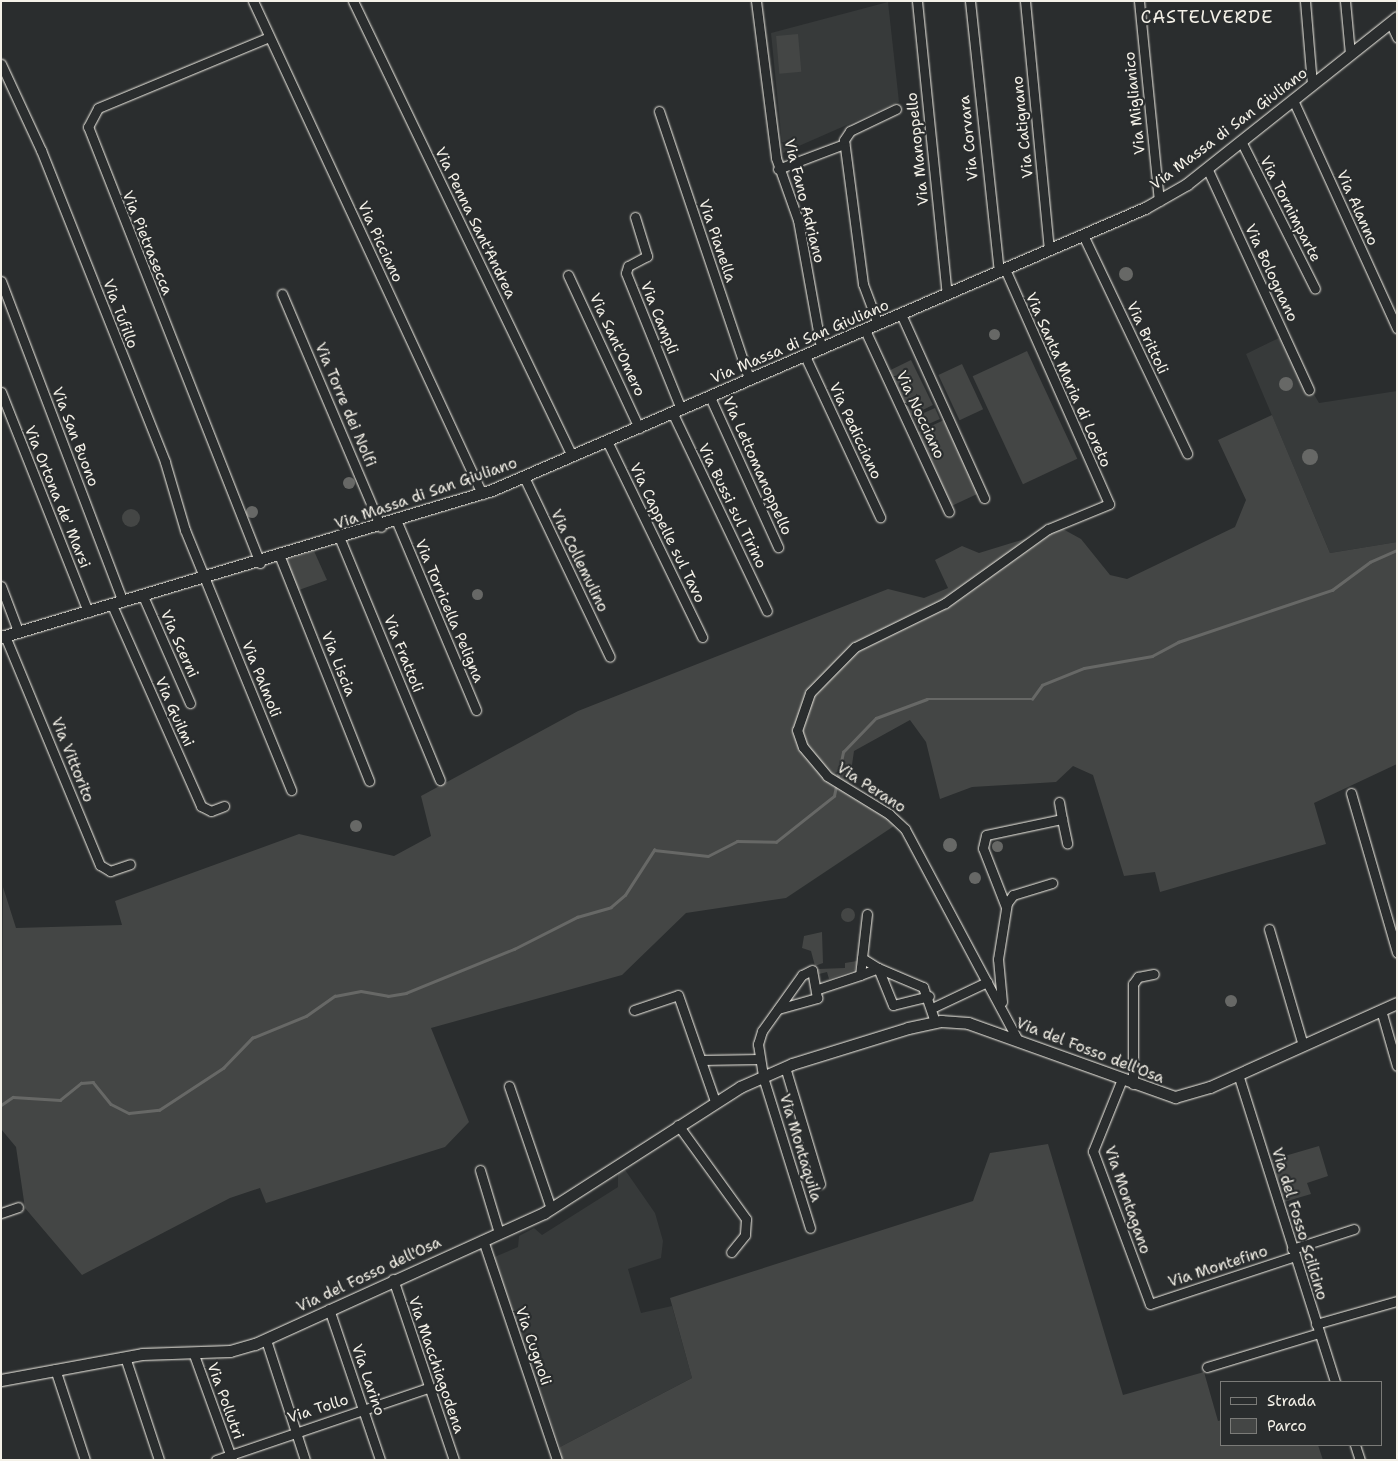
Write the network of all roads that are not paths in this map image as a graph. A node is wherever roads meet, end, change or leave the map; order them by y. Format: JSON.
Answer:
{"nodes":[{"id":1,"x":253,"y":1,"type":"edge"},
{"id":2,"x":353,"y":1,"type":"edge"},
{"id":3,"x":756,"y":1,"type":"edge"},
{"id":4,"x":917,"y":1,"type":"edge"},
{"id":5,"x":970,"y":1,"type":"edge"},
{"id":6,"x":1025,"y":1,"type":"edge"},
{"id":7,"x":1139,"y":1,"type":"edge"},
{"id":8,"x":1305,"y":1,"type":"edge"},
{"id":9,"x":1345,"y":1,"type":"edge"},
{"id":10,"x":1393,"y":20,"type":"edge"},
{"id":11,"x":269,"y":37,"type":"junction"},
{"id":12,"x":1397,"y":37,"type":"edge"},
{"id":13,"x":1350,"y":54,"type":"junction"},
{"id":14,"x":1,"y":64,"type":"edge"},
{"id":15,"x":1312,"y":85,"type":"junction"},
{"id":16,"x":1293,"y":100,"type":"junction"},
{"id":17,"x":896,"y":109,"type":"dead end"},
{"id":18,"x":660,"y":111,"type":"dead end"},
{"id":19,"x":1240,"y":141,"type":"junction"},
{"id":20,"x":844,"y":144,"type":"junction"},
{"id":21,"x":1207,"y":168,"type":"junction"},
{"id":22,"x":778,"y":169,"type":"junction"},
{"id":23,"x":1159,"y":201,"type":"junction"},
{"id":24,"x":635,"y":217,"type":"dead end"},
{"id":25,"x":1084,"y":235,"type":"junction"},
{"id":26,"x":1049,"y":250,"type":"junction"},
{"id":27,"x":1002,"y":270,"type":"junction"},
{"id":28,"x":568,"y":275,"type":"dead end"},
{"id":29,"x":1,"y":281,"type":"edge"},
{"id":30,"x":1315,"y":289,"type":"dead end"},
{"id":31,"x":282,"y":294,"type":"dead end"},
{"id":32,"x":947,"y":294,"type":"junction"},
{"id":33,"x":901,"y":314,"type":"junction"},
{"id":34,"x":878,"y":324,"type":"junction"},
{"id":35,"x":1397,"y":328,"type":"edge"},
{"id":36,"x":865,"y":330,"type":"junction"},
{"id":37,"x":821,"y":348,"type":"junction"},
{"id":38,"x":805,"y":356,"type":"junction"},
{"id":39,"x":749,"y":379,"type":"junction"},
{"id":40,"x":1309,"y":390,"type":"dead end"},
{"id":41,"x":1,"y":392,"type":"edge"},
{"id":42,"x":710,"y":397,"type":"junction"},
{"id":43,"x":677,"y":411,"type":"junction"},
{"id":44,"x":639,"y":428,"type":"junction"},
{"id":45,"x":607,"y":441,"type":"junction"},
{"id":46,"x":1187,"y":453,"type":"dead end"},
{"id":47,"x":572,"y":456,"type":"junction"},
{"id":48,"x":524,"y":477,"type":"junction"},
{"id":49,"x":482,"y":494,"type":"junction"},
{"id":50,"x":984,"y":498,"type":"dead end"},
{"id":51,"x":1109,"y":502,"type":"joint"},
{"id":52,"x":949,"y":512,"type":"dead end"},
{"id":53,"x":880,"y":517,"type":"dead end"},
{"id":54,"x":397,"y":522,"type":"junction"},
{"id":55,"x":381,"y":527,"type":"junction"},
{"id":56,"x":340,"y":539,"type":"junction"},
{"id":57,"x":778,"y":547,"type":"dead end"},
{"id":58,"x":280,"y":557,"type":"junction"},
{"id":59,"x":260,"y":563,"type":"junction"},
{"id":60,"x":206,"y":578,"type":"junction"},
{"id":61,"x":1,"y":586,"type":"edge"},
{"id":62,"x":143,"y":596,"type":"junction"},
{"id":63,"x":118,"y":604,"type":"junction"},
{"id":64,"x":767,"y":611,"type":"dead end"},
{"id":65,"x":88,"y":612,"type":"junction"},
{"id":66,"x":18,"y":631,"type":"junction"},
{"id":67,"x":3,"y":636,"type":"edge"},
{"id":68,"x":702,"y":637,"type":"dead end"},
{"id":69,"x":610,"y":657,"type":"dead end"},
{"id":70,"x":190,"y":703,"type":"dead end"},
{"id":71,"x":476,"y":710,"type":"dead end"},
{"id":72,"x":440,"y":780,"type":"dead end"},
{"id":73,"x":370,"y":781,"type":"dead end"},
{"id":74,"x":292,"y":790,"type":"dead end"},
{"id":75,"x":1351,"y":793,"type":"dead end"},
{"id":76,"x":1059,"y":802,"type":"dead end"},
{"id":77,"x":224,"y":806,"type":"dead end"},
{"id":78,"x":1062,"y":819,"type":"junction"},
{"id":79,"x":1067,"y":843,"type":"dead end"},
{"id":80,"x":130,"y":864,"type":"dead end"},
{"id":81,"x":1052,"y":883,"type":"dead end"},
{"id":82,"x":1006,"y":907,"type":"junction"},
{"id":83,"x":867,"y":914,"type":"dead end"},
{"id":84,"x":1268,"y":929,"type":"dead end"},
{"id":85,"x":1397,"y":952,"type":"edge"},
{"id":86,"x":862,"y":958,"type":"junction"},
{"id":87,"x":878,"y":968,"type":"junction"},
{"id":88,"x":860,"y":974,"type":"junction"},
{"id":89,"x":1154,"y":974,"type":"dead end"},
{"id":90,"x":987,"y":982,"type":"junction"},
{"id":91,"x":818,"y":989,"type":"junction"},
{"id":92,"x":929,"y":996,"type":"junction"},
{"id":93,"x":1397,"y":1003,"type":"edge"},
{"id":94,"x":1002,"y":1005,"type":"junction"},
{"id":95,"x":932,"y":1008,"type":"junction"},
{"id":96,"x":778,"y":1009,"type":"junction"},
{"id":97,"x":634,"y":1010,"type":"dead end"},
{"id":98,"x":1381,"y":1010,"type":"junction"},
{"id":99,"x":935,"y":1022,"type":"junction"},
{"id":100,"x":1017,"y":1038,"type":"junction"},
{"id":101,"x":1303,"y":1045,"type":"junction"},
{"id":102,"x":760,"y":1059,"type":"junction"},
{"id":103,"x":701,"y":1060,"type":"junction"},
{"id":104,"x":1397,"y":1066,"type":"edge"},
{"id":105,"x":785,"y":1068,"type":"junction"},
{"id":106,"x":1238,"y":1074,"type":"junction"},
{"id":107,"x":763,"y":1077,"type":"junction"},
{"id":108,"x":1128,"y":1082,"type":"junction"},
{"id":109,"x":509,"y":1086,"type":"dead end"},
{"id":110,"x":715,"y":1101,"type":"junction"},
{"id":111,"x":678,"y":1126,"type":"junction"},
{"id":112,"x":480,"y":1170,"type":"dead end"},
{"id":113,"x":820,"y":1184,"type":"dead end"},
{"id":114,"x":18,"y":1207,"type":"dead end"},
{"id":115,"x":552,"y":1209,"type":"junction"},
{"id":116,"x":1,"y":1213,"type":"edge"},
{"id":117,"x":810,"y":1228,"type":"dead end"},
{"id":118,"x":1354,"y":1229,"type":"dead end"},
{"id":119,"x":499,"y":1234,"type":"junction"},
{"id":120,"x":482,"y":1240,"type":"junction"},
{"id":121,"x":731,"y":1252,"type":"dead end"},
{"id":122,"x":1294,"y":1252,"type":"junction"},
{"id":123,"x":392,"y":1279,"type":"junction"},
{"id":124,"x":1397,"y":1301,"type":"edge"},
{"id":125,"x":1150,"y":1304,"type":"joint"},
{"id":126,"x":329,"y":1309,"type":"junction"},
{"id":127,"x":1318,"y":1328,"type":"junction"},
{"id":128,"x":266,"y":1340,"type":"junction"},
{"id":129,"x":193,"y":1352,"type":"junction"},
{"id":130,"x":125,"y":1356,"type":"junction"},
{"id":131,"x":1207,"y":1367,"type":"dead end"},
{"id":132,"x":55,"y":1369,"type":"junction"},
{"id":133,"x":1,"y":1380,"type":"edge"},
{"id":134,"x":1335,"y":1381,"type":"edge"},
{"id":135,"x":430,"y":1387,"type":"junction"},
{"id":136,"x":363,"y":1408,"type":"junction"},
{"id":137,"x":296,"y":1430,"type":"junction"},
{"id":138,"x":1355,"y":1446,"type":"edge"},
{"id":139,"x":231,"y":1457,"type":"edge"},
{"id":140,"x":85,"y":1460,"type":"edge"},
{"id":141,"x":159,"y":1460,"type":"edge"},
{"id":142,"x":216,"y":1460,"type":"edge"},
{"id":143,"x":305,"y":1460,"type":"edge"},
{"id":144,"x":380,"y":1460,"type":"edge"},
{"id":145,"x":454,"y":1460,"type":"edge"},
{"id":146,"x":556,"y":1460,"type":"edge"},
{"id":147,"x":1360,"y":1460,"type":"edge"}],
"edges":[{"from":1,"to":11,"type":"street","name":"Via Picciano"},
{"from":2,"to":47,"type":"street","name":"Via Penna Sant'Andrea"},
{"from":3,"to":22,"type":"street","name":"Via Fano Adriano"},
{"from":4,"to":32,"type":"street","name":"Via Manoppello"},
{"from":5,"to":27,"type":"street","name":"Via Corvara"},
{"from":6,"to":26,"type":"street","name":"Via Catignano"},
{"from":7,"to":23,"type":"street","name":"Via Miglianico"},
{"from":8,"to":15,"type":"street"},
{"from":9,"to":13,"type":"street"},
{"from":10,"to":12,"type":"street"},
{"from":10,"to":13,"type":"street","name":"Via Massa di San Giuliano"},
{"from":11,"to":49,"type":"street","name":"Via Picciano"},
{"from":11,"to":59,"type":"street","name":"Via Pietrasecca"},
{"from":13,"to":15,"type":"street","name":"Via Massa di San Giuliano"},
{"from":14,"to":60,"type":"street","name":"Via Tufillo"},
{"from":15,"to":16,"type":"street","name":"Via Massa di San Giuliano"},
{"from":16,"to":19,"type":"street","name":"Via Massa di San Giuliano"},
{"from":16,"to":35,"type":"street","name":"Via Alanno"},
{"from":17,"to":20,"type":"street"},
{"from":18,"to":39,"type":"street","name":"Via Pianella"},
{"from":19,"to":21,"type":"street","name":"Via Massa di San Giuliano"},
{"from":19,"to":30,"type":"street","name":"Via Tornimparte"},
{"from":20,"to":22,"type":"street"},
{"from":20,"to":34,"type":"street"},
{"from":21,"to":23,"type":"street","name":"Via Massa di San Giuliano"},
{"from":21,"to":40,"type":"street","name":"Via Bolognano"},
{"from":22,"to":37,"type":"street","name":"Via Fano Adriano"},
{"from":23,"to":25,"type":"street","name":"Via Massa di San Giuliano"},
{"from":24,"to":43,"type":"street","name":"Via Campli"},
{"from":25,"to":26,"type":"street","name":"Via Massa di San Giuliano"},
{"from":25,"to":46,"type":"street","name":"Via Brittoli"},
{"from":26,"to":27,"type":"street","name":"Via Massa di San Giuliano"},
{"from":27,"to":32,"type":"street","name":"Via Massa di San Giuliano"},
{"from":27,"to":51,"type":"street","name":"Via Santa Maria di Loreto"},
{"from":28,"to":44,"type":"street","name":"Via Sant'Omero"},
{"from":29,"to":63,"type":"street","name":"Via San Buono"},
{"from":31,"to":55,"type":"street","name":"Via Torre dei Nolfi"},
{"from":32,"to":33,"type":"street","name":"Via Massa di San Giuliano"},
{"from":33,"to":34,"type":"street","name":"Via Massa di San Giuliano"},
{"from":33,"to":50,"type":"street","name":"Via Massa di San Giuliano"},
{"from":34,"to":36,"type":"street","name":"Via Massa di San Giuliano"},
{"from":36,"to":37,"type":"street","name":"Via Massa di San Giuliano"},
{"from":36,"to":52,"type":"street","name":"Via Nocciano"},
{"from":37,"to":38,"type":"street","name":"Via Massa di San Giuliano"},
{"from":38,"to":39,"type":"street","name":"Via Massa di San Giuliano"},
{"from":38,"to":53,"type":"street","name":"Via Pedicciano"},
{"from":39,"to":42,"type":"street","name":"Via Massa di San Giuliano"},
{"from":41,"to":65,"type":"street","name":"Via Ortona de' Marsi"},
{"from":42,"to":43,"type":"street","name":"Via Massa di San Giuliano"},
{"from":42,"to":57,"type":"street","name":"Via Lettomanoppello"},
{"from":43,"to":44,"type":"street","name":"Via Massa di San Giuliano"},
{"from":43,"to":64,"type":"street","name":"Via Bussi sul Tirino"},
{"from":44,"to":45,"type":"street","name":"Via Massa di San Giuliano"},
{"from":45,"to":47,"type":"street","name":"Via Massa di San Giuliano"},
{"from":45,"to":68,"type":"street","name":"Via Cappelle sul Tavo"},
{"from":47,"to":48,"type":"street","name":"Via Massa di San Giuliano"},
{"from":48,"to":49,"type":"street","name":"Via Massa di San Giuliano"},
{"from":48,"to":69,"type":"street","name":"Via Collemulino"},
{"from":49,"to":54,"type":"street","name":"Via Massa di San Giuliano"},
{"from":51,"to":90,"type":"street","name":"Via Perano"},
{"from":54,"to":55,"type":"street","name":"Via Massa di San Giuliano"},
{"from":54,"to":71,"type":"street","name":"Via Torricella Peligna"},
{"from":55,"to":56,"type":"street","name":"Via Massa di San Giuliano"},
{"from":56,"to":58,"type":"street","name":"Via Massa di San Giuliano"},
{"from":56,"to":72,"type":"street","name":"Via Frattoli"},
{"from":58,"to":59,"type":"street","name":"Via Massa di San Giuliano"},
{"from":58,"to":73,"type":"street","name":"Via Liscia"},
{"from":59,"to":60,"type":"street","name":"Via Massa di San Giuliano"},
{"from":60,"to":62,"type":"street","name":"Via Massa di San Giuliano"},
{"from":60,"to":74,"type":"street","name":"Via Palmoli"},
{"from":61,"to":66,"type":"street"},
{"from":62,"to":63,"type":"street","name":"Via Massa di San Giuliano"},
{"from":62,"to":70,"type":"street","name":"Via Scerni"},
{"from":63,"to":65,"type":"street","name":"Via Massa di San Giuliano"},
{"from":63,"to":77,"type":"street","name":"Via Guilmi"},
{"from":65,"to":66,"type":"street","name":"Via Massa di San Giuliano"},
{"from":66,"to":67,"type":"street","name":"Via Massa di San Giuliano"},
{"from":67,"to":80,"type":"street","name":"Via Vittorito"},
{"from":75,"to":85,"type":"street"},
{"from":76,"to":78,"type":"street"},
{"from":78,"to":79,"type":"street"},
{"from":78,"to":82,"type":"street"},
{"from":81,"to":82,"type":"street"},
{"from":82,"to":94,"type":"street"},
{"from":83,"to":86,"type":"street"},
{"from":84,"to":101,"type":"street"},
{"from":86,"to":87,"type":"street"},
{"from":86,"to":88,"type":"street"},
{"from":87,"to":88,"type":"street"},
{"from":87,"to":92,"type":"street"},
{"from":87,"to":92,"type":"street"},
{"from":88,"to":91,"type":"street"},
{"from":89,"to":108,"type":"street"},
{"from":90,"to":94,"type":"street","name":"Via Perano"},
{"from":90,"to":95,"type":"street"},
{"from":91,"to":96,"type":"street"},
{"from":91,"to":96,"type":"street"},
{"from":92,"to":95,"type":"street"},
{"from":93,"to":98,"type":"street","name":"Via del Fosso dell'Osa"},
{"from":94,"to":100,"type":"street","name":"Via Perano"},
{"from":95,"to":99,"type":"street"},
{"from":96,"to":102,"type":"street"},
{"from":97,"to":103,"type":"street"},
{"from":98,"to":101,"type":"street","name":"Via del Fosso dell'Osa"},
{"from":98,"to":104,"type":"street"},
{"from":99,"to":100,"type":"street","name":"Via del Fosso dell'Osa"},
{"from":99,"to":105,"type":"street","name":"Via del Fosso dell'Osa"},
{"from":100,"to":108,"type":"street","name":"Via del Fosso dell'Osa"},
{"from":101,"to":106,"type":"street","name":"Via del Fosso dell'Osa"},
{"from":102,"to":103,"type":"street"},
{"from":102,"to":107,"type":"street"},
{"from":103,"to":110,"type":"street"},
{"from":105,"to":107,"type":"street","name":"Via del Fosso dell'Osa"},
{"from":105,"to":113,"type":"street"},
{"from":106,"to":108,"type":"street","name":"Via del Fosso dell'Osa"},
{"from":106,"to":122,"type":"street","name":"Via del Fosso Scilicino"},
{"from":107,"to":110,"type":"street","name":"Via del Fosso dell'Osa"},
{"from":107,"to":117,"type":"street","name":"Via Montaquila"},
{"from":108,"to":125,"type":"street","name":"Via Montagano"},
{"from":109,"to":115,"type":"street"},
{"from":110,"to":111,"type":"street","name":"Via del Fosso dell'Osa"},
{"from":111,"to":115,"type":"street","name":"Via del Fosso dell'Osa"},
{"from":111,"to":121,"type":"street"},
{"from":112,"to":119,"type":"street"},
{"from":114,"to":116,"type":"street"},
{"from":115,"to":119,"type":"street","name":"Via del Fosso dell'Osa"},
{"from":118,"to":122,"type":"street","name":"Via Montefino"},
{"from":119,"to":120,"type":"street","name":"Via del Fosso dell'Osa"},
{"from":120,"to":123,"type":"street","name":"Via del Fosso dell'Osa"},
{"from":120,"to":146,"type":"street","name":"Via Cugnoli"},
{"from":122,"to":125,"type":"street","name":"Via Montefino"},
{"from":122,"to":127,"type":"street","name":"Via del Fosso Scilicino"},
{"from":123,"to":126,"type":"street","name":"Via del Fosso dell'Osa"},
{"from":123,"to":135,"type":"street","name":"Via Macchiagodena"},
{"from":124,"to":127,"type":"street"},
{"from":126,"to":128,"type":"street","name":"Via del Fosso dell'Osa"},
{"from":126,"to":136,"type":"street","name":"Via Larino"},
{"from":127,"to":131,"type":"street"},
{"from":127,"to":134,"type":"street","name":"Via del Fosso Scilicino"},
{"from":128,"to":129,"type":"street","name":"Via del Fosso dell'Osa"},
{"from":128,"to":137,"type":"street"},
{"from":129,"to":130,"type":"street","name":"Via del Fosso dell'Osa"},
{"from":129,"to":139,"type":"street","name":"Via Pollutri"},
{"from":130,"to":132,"type":"street","name":"Via del Fosso dell'Osa"},
{"from":130,"to":141,"type":"street"},
{"from":132,"to":133,"type":"street","name":"Via del Fosso dell'Osa"},
{"from":132,"to":140,"type":"street"},
{"from":135,"to":136,"type":"street","name":"Via Tollo"},
{"from":135,"to":145,"type":"street","name":"Via Macchiagodena"},
{"from":136,"to":137,"type":"street","name":"Via Tollo"},
{"from":136,"to":144,"type":"street","name":"Via Larino"},
{"from":137,"to":139,"type":"street","name":"Via Tollo"},
{"from":137,"to":143,"type":"street"},
{"from":138,"to":147,"type":"street"},
{"from":139,"to":142,"type":"street","name":"Via Tollo"}]}
